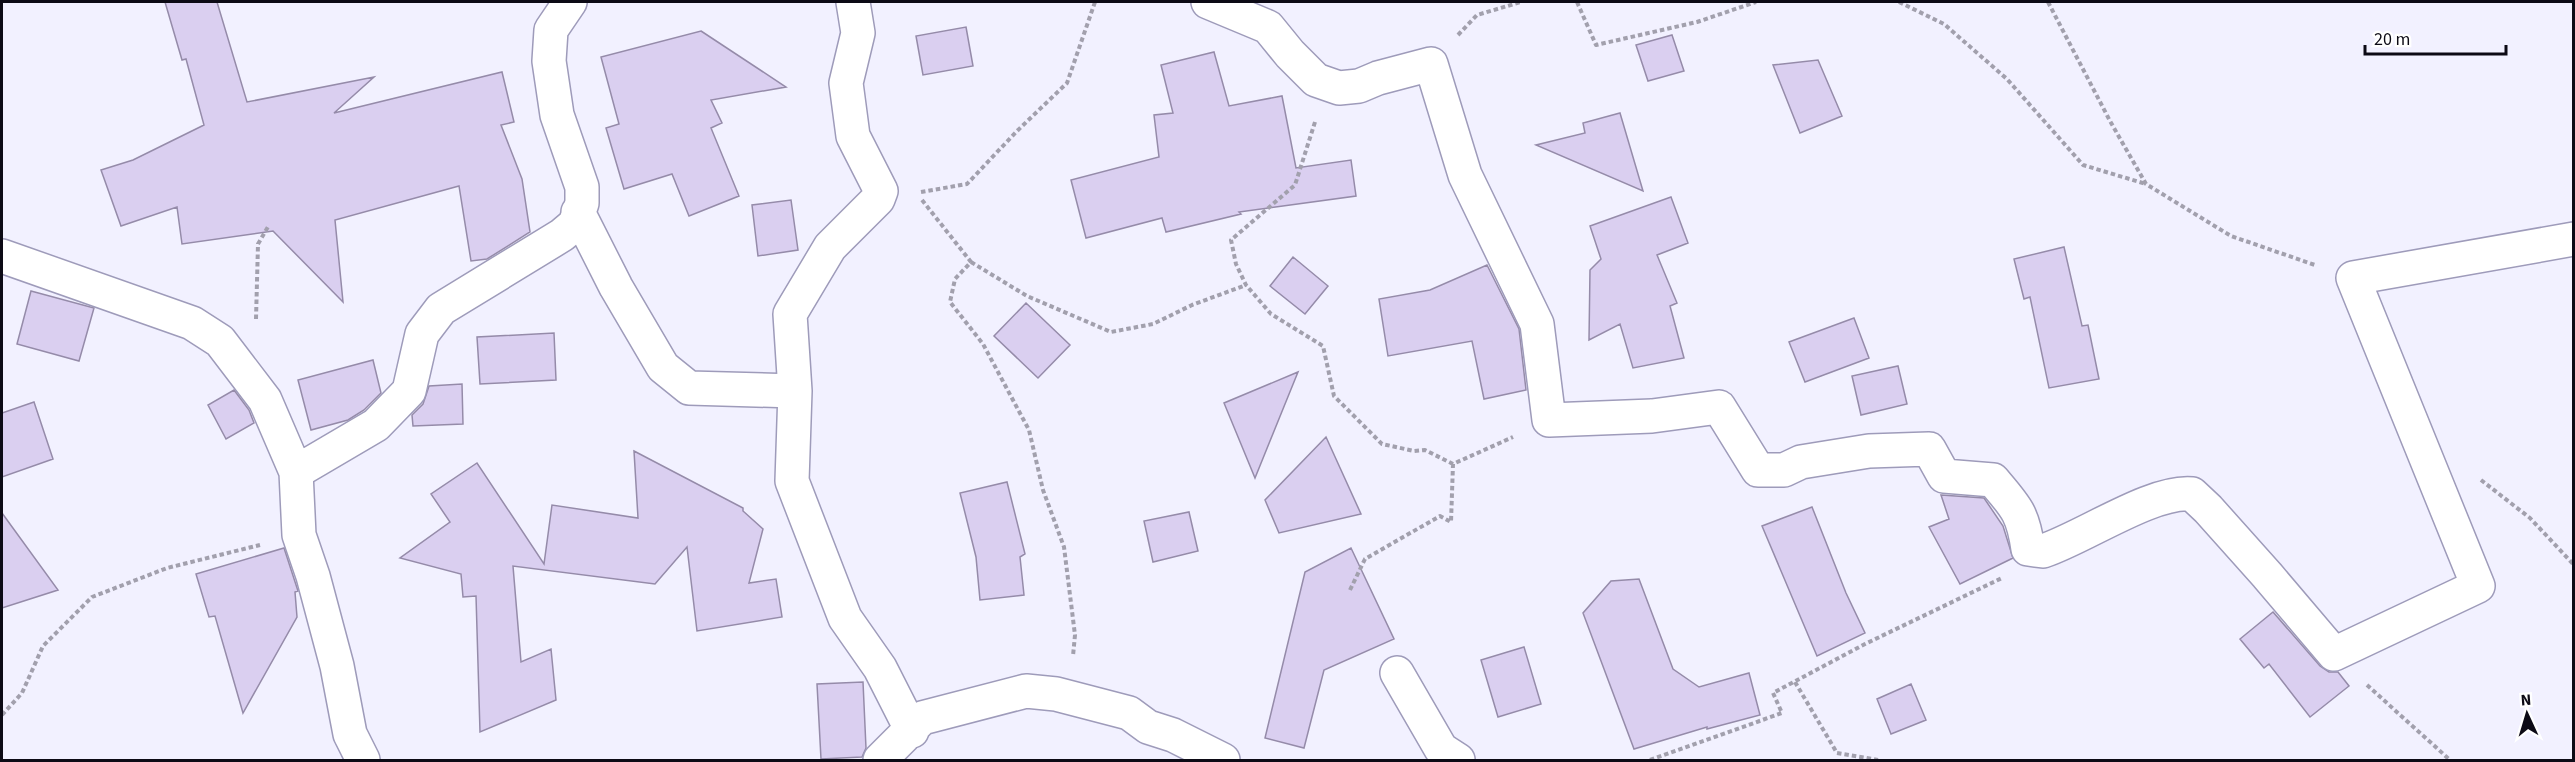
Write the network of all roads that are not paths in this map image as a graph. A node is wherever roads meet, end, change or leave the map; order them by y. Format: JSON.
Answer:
{"nodes":[{"id":1,"x":570,"y":2,"type":"edge"},
{"id":2,"x":853,"y":2,"type":"edge"},
{"id":3,"x":1208,"y":2,"type":"edge"},
{"id":4,"x":578,"y":212,"type":"junction"},
{"id":5,"x":2574,"y":239,"type":"edge"},
{"id":6,"x":2,"y":256,"type":"edge"},
{"id":7,"x":795,"y":391,"type":"junction"},
{"id":8,"x":296,"y":472,"type":"junction"},
{"id":9,"x":1397,"y":673,"type":"dead end"},
{"id":10,"x":912,"y":731,"type":"junction"},
{"id":11,"x":363,"y":760,"type":"edge"},
{"id":12,"x":880,"y":760,"type":"edge"},
{"id":13,"x":1223,"y":760,"type":"edge"},
{"id":14,"x":1458,"y":760,"type":"edge"}],
"edges":[{"from":1,"to":4,"type":"street"},
{"from":2,"to":7,"type":"street"},
{"from":3,"to":5,"type":"street"},
{"from":4,"to":7,"type":"street"},
{"from":4,"to":8,"type":"street"},
{"from":6,"to":8,"type":"street"},
{"from":7,"to":10,"type":"street"},
{"from":8,"to":11,"type":"street"},
{"from":9,"to":14,"type":"street"},
{"from":10,"to":12,"type":"street"},
{"from":10,"to":13,"type":"street"}]}
